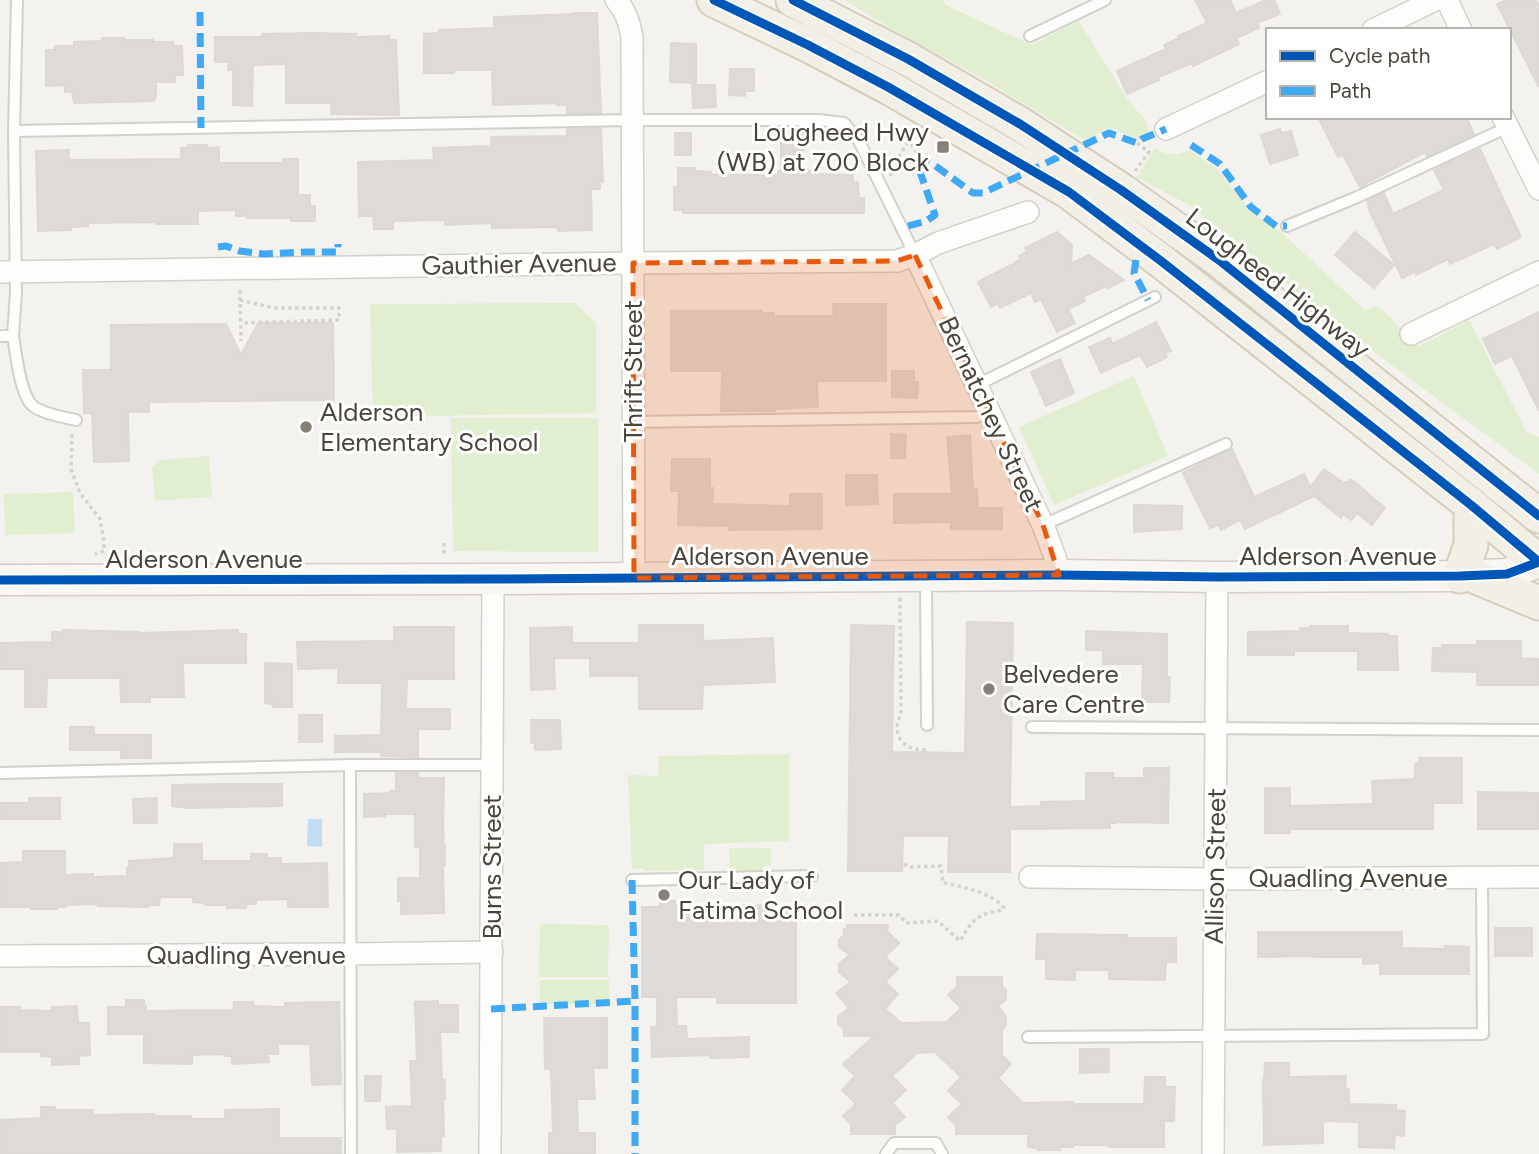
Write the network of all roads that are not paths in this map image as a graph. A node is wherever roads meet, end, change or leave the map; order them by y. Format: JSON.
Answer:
{"nodes":[{"id":1,"x":17,"y":0,"type":"edge"},
{"id":2,"x":615,"y":0,"type":"edge"},
{"id":3,"x":714,"y":0,"type":"edge"},
{"id":4,"x":793,"y":0,"type":"edge"},
{"id":5,"x":1105,"y":0,"type":"edge"},
{"id":6,"x":1435,"y":0,"type":"edge"},
{"id":7,"x":1447,"y":0,"type":"edge"},
{"id":8,"x":819,"y":8,"type":"edge"},
{"id":9,"x":751,"y":10,"type":"edge"},
{"id":10,"x":1377,"y":28,"type":"edge"},
{"id":11,"x":1460,"y":28,"type":"edge"},
{"id":12,"x":1030,"y":36,"type":"dead end"},
{"id":13,"x":1266,"y":81,"type":"edge"},
{"id":14,"x":632,"y":120,"type":"junction"},
{"id":15,"x":1506,"y":122,"type":"edge"},
{"id":16,"x":1166,"y":129,"type":"dead end"},
{"id":17,"x":14,"y":131,"type":"junction"},
{"id":18,"x":1539,"y":189,"type":"edge"},
{"id":19,"x":1028,"y":212,"type":"dead end"},
{"id":20,"x":1287,"y":226,"type":"dead end"},
{"id":21,"x":915,"y":255,"type":"junction"},
{"id":22,"x":633,"y":262,"type":"junction"},
{"id":23,"x":8,"y":272,"type":"edge"},
{"id":24,"x":1539,"y":272,"type":"edge"},
{"id":25,"x":1155,"y":297,"type":"dead end"},
{"id":26,"x":1411,"y":334,"type":"dead end"},
{"id":27,"x":0,"y":336,"type":"edge"},
{"id":28,"x":13,"y":336,"type":"junction"},
{"id":29,"x":977,"y":385,"type":"junction"},
{"id":30,"x":990,"y":411,"type":"junction"},
{"id":31,"x":76,"y":420,"type":"dead end"},
{"id":32,"x":633,"y":422,"type":"junction"},
{"id":33,"x":1226,"y":444,"type":"dead end"},
{"id":34,"x":1471,"y":505,"type":"junction"},
{"id":35,"x":1539,"y":516,"type":"edge"},
{"id":36,"x":1043,"y":525,"type":"junction"},
{"id":37,"x":1539,"y":562,"type":"edge"},
{"id":38,"x":1059,"y":575,"type":"junction"},
{"id":39,"x":926,"y":576,"type":"junction"},
{"id":40,"x":1467,"y":576,"type":"junction"},
{"id":41,"x":1217,"y":577,"type":"junction"},
{"id":42,"x":634,"y":578,"type":"junction"},
{"id":43,"x":493,"y":579,"type":"junction"},
{"id":44,"x":0,"y":580,"type":"edge"},
{"id":45,"x":1539,"y":603,"type":"edge"},
{"id":46,"x":927,"y":725,"type":"dead end"},
{"id":47,"x":1032,"y":727,"type":"dead end"},
{"id":48,"x":1217,"y":727,"type":"junction"},
{"id":49,"x":1539,"y":730,"type":"edge"},
{"id":50,"x":350,"y":765,"type":"junction"},
{"id":51,"x":492,"y":765,"type":"junction"},
{"id":52,"x":0,"y":773,"type":"edge"},
{"id":53,"x":812,"y":876,"type":"dead end"},
{"id":54,"x":1030,"y":877,"type":"dead end"},
{"id":55,"x":1482,"y":877,"type":"junction"},
{"id":56,"x":1539,"y":877,"type":"edge"},
{"id":57,"x":1216,"y":879,"type":"junction"},
{"id":58,"x":632,"y":880,"type":"dead end"},
{"id":59,"x":492,"y":952,"type":"junction"},
{"id":60,"x":350,"y":954,"type":"junction"},
{"id":61,"x":0,"y":956,"type":"edge"},
{"id":62,"x":1213,"y":1035,"type":"junction"},
{"id":63,"x":1028,"y":1037,"type":"dead end"},
{"id":64,"x":351,"y":1154,"type":"edge"},
{"id":65,"x":490,"y":1154,"type":"edge"},
{"id":66,"x":886,"y":1154,"type":"edge"},
{"id":67,"x":942,"y":1154,"type":"edge"},
{"id":68,"x":1213,"y":1154,"type":"edge"}],
"edges":[{"from":1,"to":17,"type":"lane"},
{"from":2,"to":14,"type":"street","name":"Thrift Street"},
{"from":3,"to":9,"type":"main road","name":"Lougheed Highway"},
{"from":4,"to":8,"type":"main road","name":"Lougheed Highway"},
{"from":5,"to":12,"type":"lane"},
{"from":6,"to":10,"type":"street"},
{"from":7,"to":11,"type":"street"},
{"from":8,"to":35,"type":"main road","name":"Lougheed Highway"},
{"from":9,"to":34,"type":"main road","name":"Lougheed Highway"},
{"from":13,"to":16,"type":"street"},
{"from":14,"to":17,"type":"lane"},
{"from":14,"to":21,"type":"lane"},
{"from":14,"to":22,"type":"street","name":"Thrift Street"},
{"from":15,"to":18,"type":"street"},
{"from":15,"to":20,"type":"lane"},
{"from":17,"to":23,"type":"lane"},
{"from":19,"to":21,"type":"street","name":"Gauthier Avenue"},
{"from":21,"to":22,"type":"street","name":"Gauthier Avenue"},
{"from":21,"to":29,"type":"street","name":"Bernatchey Street"},
{"from":22,"to":23,"type":"street","name":"Gauthier Avenue"},
{"from":22,"to":32,"type":"street","name":"Thrift Street"},
{"from":23,"to":28,"type":"lane"},
{"from":24,"to":26,"type":"street"},
{"from":25,"to":29,"type":"lane"},
{"from":27,"to":28,"type":"lane"},
{"from":28,"to":31,"type":"lane"},
{"from":29,"to":30,"type":"street","name":"Bernatchey Street"},
{"from":30,"to":32,"type":"lane"},
{"from":30,"to":36,"type":"street","name":"Bernatchey Street"},
{"from":32,"to":42,"type":"street","name":"Thrift Street"},
{"from":33,"to":36,"type":"lane"},
{"from":34,"to":37,"type":"main road","name":"Lougheed Highway"},
{"from":34,"to":40,"type":"main road"},
{"from":36,"to":38,"type":"street","name":"Bernatchey Street"},
{"from":37,"to":40,"type":"street","name":"Alderson Avenue"},
{"from":38,"to":39,"type":"street","name":"Alderson Avenue"},
{"from":38,"to":41,"type":"street","name":"Alderson Avenue"},
{"from":39,"to":42,"type":"street","name":"Alderson Avenue"},
{"from":39,"to":46,"type":"lane"},
{"from":40,"to":41,"type":"street","name":"Alderson Avenue"},
{"from":40,"to":45,"type":"main road"},
{"from":41,"to":48,"type":"street","name":"Allison Street"},
{"from":42,"to":43,"type":"street","name":"Alderson Avenue"},
{"from":43,"to":44,"type":"street","name":"Alderson Avenue"},
{"from":43,"to":51,"type":"street","name":"Burns Street"},
{"from":47,"to":48,"type":"lane"},
{"from":48,"to":49,"type":"lane"},
{"from":48,"to":57,"type":"street","name":"Allison Street"},
{"from":50,"to":51,"type":"lane"},
{"from":50,"to":52,"type":"lane"},
{"from":50,"to":60,"type":"lane"},
{"from":51,"to":59,"type":"street","name":"Burns Street"},
{"from":53,"to":58,"type":"lane"},
{"from":54,"to":57,"type":"street","name":"Quadling Avenue"},
{"from":55,"to":56,"type":"street","name":"Quadling Avenue"},
{"from":55,"to":57,"type":"street","name":"Quadling Avenue"},
{"from":55,"to":62,"type":"lane"},
{"from":57,"to":62,"type":"street","name":"Allison Street"},
{"from":59,"to":60,"type":"street","name":"Quadling Avenue"},
{"from":59,"to":65,"type":"street","name":"Burns Street"},
{"from":60,"to":61,"type":"street","name":"Quadling Avenue"},
{"from":60,"to":64,"type":"lane"},
{"from":62,"to":63,"type":"lane"},
{"from":62,"to":68,"type":"street","name":"Allison Street"},
{"from":66,"to":67,"type":"lane"}]}
